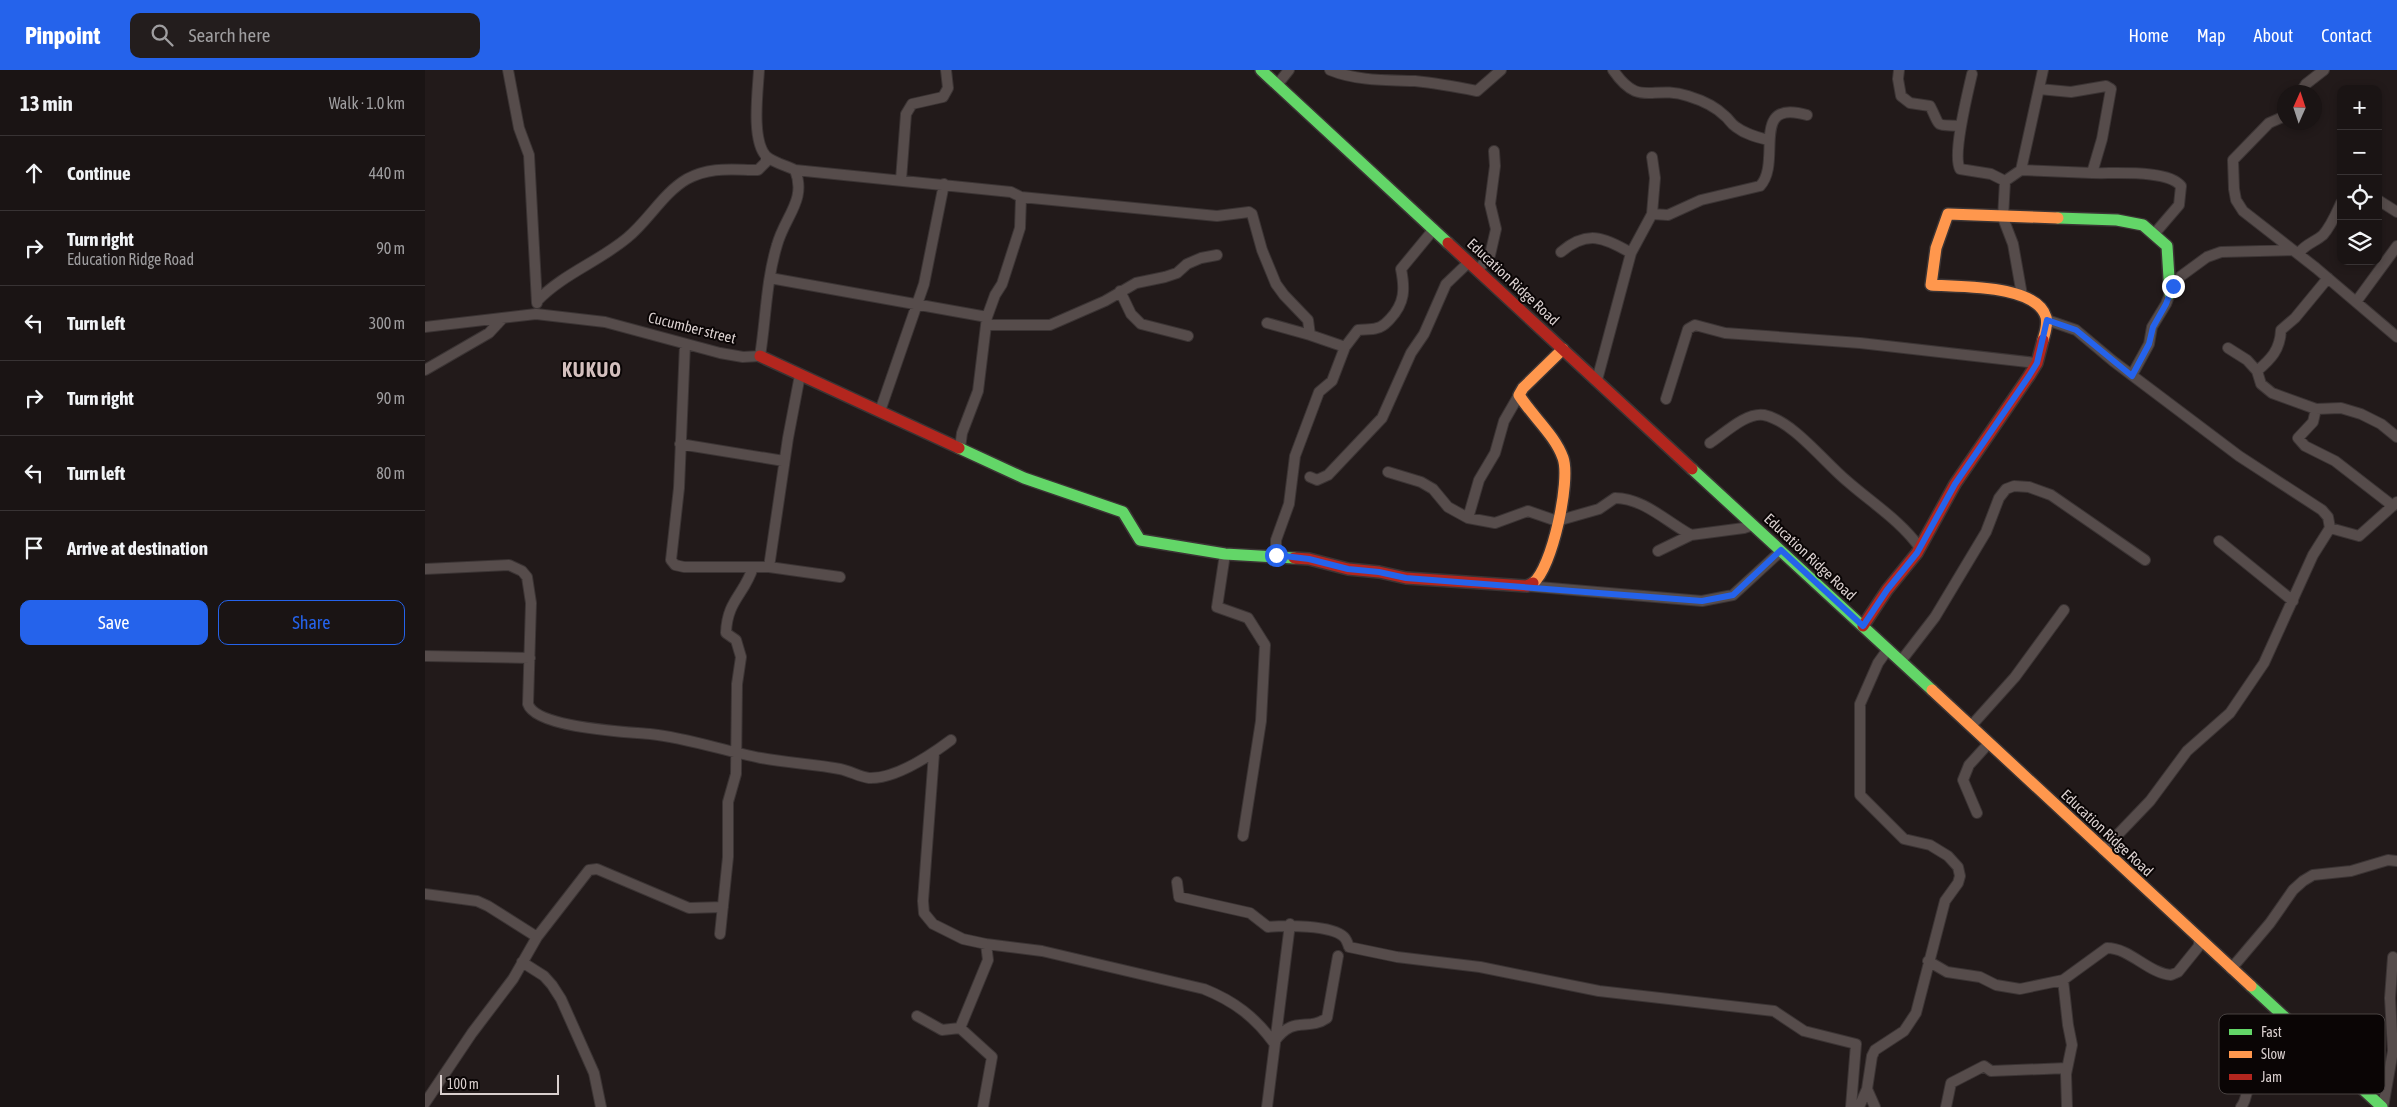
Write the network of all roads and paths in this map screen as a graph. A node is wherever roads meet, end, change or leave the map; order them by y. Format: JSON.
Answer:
{"nodes":[{"id":1,"x":508,"y":70,"type":"edge"},
{"id":2,"x":759,"y":70,"type":"edge"},
{"id":3,"x":946,"y":70,"type":"edge"},
{"id":4,"x":1261,"y":70,"type":"edge"},
{"id":5,"x":1289,"y":70,"type":"edge"},
{"id":6,"x":1330,"y":70,"type":"edge"},
{"id":7,"x":1501,"y":70,"type":"edge"},
{"id":8,"x":1613,"y":70,"type":"edge"},
{"id":9,"x":1899,"y":70,"type":"edge"},
{"id":10,"x":2043,"y":70,"type":"edge"},
{"id":11,"x":2323,"y":70,"type":"edge"},
{"id":12,"x":1971,"y":74,"type":"dead end"},
{"id":13,"x":1277,"y":85,"type":"junction"},
{"id":14,"x":2305,"y":85,"type":"edge"},
{"id":15,"x":2039,"y":89,"type":"junction"},
{"id":16,"x":1807,"y":116,"type":"dead end"},
{"id":17,"x":2277,"y":120,"type":"edge"},
{"id":18,"x":1961,"y":126,"type":"junction"},
{"id":19,"x":1768,"y":140,"type":"junction"},
{"id":20,"x":1494,"y":151,"type":"dead end"},
{"id":21,"x":766,"y":156,"type":"junction"},
{"id":22,"x":1652,"y":157,"type":"dead end"},
{"id":23,"x":795,"y":170,"type":"junction"},
{"id":24,"x":2021,"y":170,"type":"junction"},
{"id":25,"x":2092,"y":172,"type":"junction"},
{"id":26,"x":901,"y":180,"type":"junction"},
{"id":27,"x":2005,"y":181,"type":"junction"},
{"id":28,"x":944,"y":184,"type":"junction"},
{"id":29,"x":1021,"y":197,"type":"junction"},
{"id":30,"x":2382,"y":203,"type":"edge"},
{"id":31,"x":2337,"y":212,"type":"edge"},
{"id":32,"x":2397,"y":212,"type":"edge"},
{"id":33,"x":1652,"y":214,"type":"junction"},
{"id":34,"x":2003,"y":218,"type":"junction"},
{"id":35,"x":1434,"y":229,"type":"junction"},
{"id":36,"x":2155,"y":233,"type":"junction"},
{"id":37,"x":2397,"y":246,"type":"edge"},
{"id":38,"x":1561,"y":252,"type":"dead end"},
{"id":39,"x":2296,"y":252,"type":"junction"},
{"id":40,"x":1631,"y":253,"type":"junction"},
{"id":41,"x":1217,"y":255,"type":"dead end"},
{"id":42,"x":1469,"y":262,"type":"junction"},
{"id":43,"x":1478,"y":270,"type":"junction"},
{"id":44,"x":769,"y":278,"type":"junction"},
{"id":45,"x":2328,"y":278,"type":"junction"},
{"id":46,"x":1120,"y":291,"type":"junction"},
{"id":47,"x":2170,"y":294,"type":"junction"},
{"id":48,"x":2022,"y":295,"type":"junction"},
{"id":49,"x":537,"y":301,"type":"junction"},
{"id":50,"x":2356,"y":302,"type":"junction"},
{"id":51,"x":917,"y":303,"type":"junction"},
{"id":52,"x":536,"y":314,"type":"junction"},
{"id":53,"x":503,"y":318,"type":"junction"},
{"id":54,"x":2047,"y":320,"type":"junction"},
{"id":55,"x":987,"y":321,"type":"junction"},
{"id":56,"x":1267,"y":323,"type":"dead end"},
{"id":57,"x":425,"y":327,"type":"edge"},
{"id":58,"x":1310,"y":335,"type":"junction"},
{"id":59,"x":1188,"y":336,"type":"dead end"},
{"id":60,"x":2397,"y":337,"type":"edge"},
{"id":61,"x":685,"y":344,"type":"junction"},
{"id":62,"x":1345,"y":347,"type":"junction"},
{"id":63,"x":2228,"y":348,"type":"dead end"},
{"id":64,"x":1563,"y":349,"type":"junction"},
{"id":65,"x":760,"y":356,"type":"junction"},
{"id":66,"x":2037,"y":363,"type":"junction"},
{"id":67,"x":425,"y":370,"type":"edge"},
{"id":68,"x":2257,"y":371,"type":"junction"},
{"id":69,"x":800,"y":375,"type":"junction"},
{"id":70,"x":2132,"y":376,"type":"junction"},
{"id":71,"x":1597,"y":380,"type":"junction"},
{"id":72,"x":1519,"y":395,"type":"junction"},
{"id":73,"x":1666,"y":399,"type":"dead end"},
{"id":74,"x":2315,"y":409,"type":"junction"},
{"id":75,"x":880,"y":411,"type":"junction"},
{"id":76,"x":2397,"y":437,"type":"edge"},
{"id":77,"x":680,"y":444,"type":"junction"},
{"id":78,"x":1710,"y":444,"type":"dead end"},
{"id":79,"x":960,"y":448,"type":"junction"},
{"id":80,"x":784,"y":461,"type":"junction"},
{"id":81,"x":1388,"y":472,"type":"dead end"},
{"id":82,"x":1310,"y":477,"type":"dead end"},
{"id":83,"x":2395,"y":504,"type":"edge"},
{"id":84,"x":1468,"y":518,"type":"junction"},
{"id":85,"x":1557,"y":521,"type":"junction"},
{"id":86,"x":1753,"y":525,"type":"junction"},
{"id":87,"x":2330,"y":528,"type":"junction"},
{"id":88,"x":1691,"y":535,"type":"junction"},
{"id":89,"x":2219,"y":541,"type":"dead end"},
{"id":90,"x":1920,"y":548,"type":"junction"},
{"id":91,"x":1781,"y":550,"type":"junction"},
{"id":92,"x":1658,"y":551,"type":"dead end"},
{"id":93,"x":1225,"y":554,"type":"junction"},
{"id":94,"x":1276,"y":555,"type":"junction"},
{"id":95,"x":2145,"y":560,"type":"dead end"},
{"id":96,"x":753,"y":567,"type":"junction"},
{"id":97,"x":769,"y":567,"type":"junction"},
{"id":98,"x":425,"y":568,"type":"edge"},
{"id":99,"x":840,"y":577,"type":"dead end"},
{"id":100,"x":1527,"y":586,"type":"junction"},
{"id":101,"x":2293,"y":601,"type":"junction"},
{"id":102,"x":2064,"y":610,"type":"dead end"},
{"id":103,"x":1863,"y":626,"type":"junction"},
{"id":104,"x":1888,"y":649,"type":"junction"},
{"id":105,"x":425,"y":656,"type":"edge"},
{"id":106,"x":530,"y":658,"type":"junction"},
{"id":107,"x":1901,"y":661,"type":"junction"},
{"id":108,"x":1971,"y":726,"type":"junction"},
{"id":109,"x":951,"y":740,"type":"dead end"},
{"id":110,"x":1989,"y":743,"type":"junction"},
{"id":111,"x":735,"y":752,"type":"junction"},
{"id":112,"x":934,"y":753,"type":"junction"},
{"id":113,"x":1977,"y":813,"type":"dead end"},
{"id":114,"x":1243,"y":836,"type":"dead end"},
{"id":115,"x":2103,"y":850,"type":"junction"},
{"id":116,"x":2397,"y":861,"type":"edge"},
{"id":117,"x":1177,"y":882,"type":"dead end"},
{"id":118,"x":425,"y":894,"type":"edge"},
{"id":119,"x":723,"y":907,"type":"junction"},
{"id":120,"x":1290,"y":924,"type":"junction"},
{"id":121,"x":720,"y":934,"type":"dead end"},
{"id":122,"x":537,"y":938,"type":"junction"},
{"id":123,"x":2199,"y":940,"type":"junction"},
{"id":124,"x":986,"y":944,"type":"junction"},
{"id":125,"x":1005,"y":946,"type":"junction"},
{"id":126,"x":1338,"y":956,"type":"dead end"},
{"id":127,"x":2393,"y":957,"type":"dead end"},
{"id":128,"x":988,"y":960,"type":"junction"},
{"id":129,"x":1928,"y":961,"type":"junction"},
{"id":130,"x":522,"y":962,"type":"junction"},
{"id":131,"x":2231,"y":969,"type":"junction"},
{"id":132,"x":2063,"y":980,"type":"junction"},
{"id":133,"x":2280,"y":1014,"type":"edge"},
{"id":134,"x":917,"y":1016,"type":"dead end"},
{"id":135,"x":960,"y":1028,"type":"junction"},
{"id":136,"x":1274,"y":1042,"type":"junction"},
{"id":137,"x":2067,"y":1068,"type":"junction"},
{"id":138,"x":1867,"y":1089,"type":"junction"},
{"id":139,"x":2385,"y":1092,"type":"edge"},
{"id":140,"x":2368,"y":1094,"type":"edge"},
{"id":141,"x":2385,"y":1094,"type":"edge"},
{"id":142,"x":425,"y":1103,"type":"edge"},
{"id":143,"x":601,"y":1107,"type":"edge"},
{"id":144,"x":983,"y":1107,"type":"edge"},
{"id":145,"x":1267,"y":1107,"type":"edge"},
{"id":146,"x":1851,"y":1107,"type":"edge"},
{"id":147,"x":1859,"y":1107,"type":"edge"},
{"id":148,"x":1875,"y":1107,"type":"edge"},
{"id":149,"x":1946,"y":1107,"type":"edge"},
{"id":150,"x":2067,"y":1107,"type":"edge"},
{"id":151,"x":2382,"y":1107,"type":"edge"}],
"edges":[{"from":1,"to":49,"type":"street"},
{"from":2,"to":21,"type":"street"},
{"from":3,"to":26,"type":"street"},
{"from":4,"to":13,"type":"street","name":"Education Ridge Road"},
{"from":5,"to":13,"type":"street"},
{"from":6,"to":7,"type":"street"},
{"from":8,"to":19,"type":"street"},
{"from":9,"to":18,"type":"street"},
{"from":10,"to":15,"type":"street"},
{"from":11,"to":14,"type":"street"},
{"from":12,"to":18,"type":"street"},
{"from":13,"to":35,"type":"street","name":"Education Ridge Road"},
{"from":15,"to":24,"type":"street"},
{"from":15,"to":25,"type":"street"},
{"from":16,"to":19,"type":"street"},
{"from":17,"to":39,"type":"street"},
{"from":18,"to":27,"type":"street"},
{"from":19,"to":33,"type":"street"},
{"from":20,"to":43,"type":"street"},
{"from":21,"to":23,"type":"street"},
{"from":21,"to":49,"type":"street"},
{"from":22,"to":33,"type":"street"},
{"from":23,"to":26,"type":"street"},
{"from":23,"to":44,"type":"street"},
{"from":24,"to":25,"type":"street"},
{"from":24,"to":27,"type":"street"},
{"from":25,"to":36,"type":"street"},
{"from":26,"to":28,"type":"street"},
{"from":27,"to":34,"type":"street"},
{"from":28,"to":29,"type":"street"},
{"from":28,"to":51,"type":"street"},
{"from":29,"to":55,"type":"street"},
{"from":29,"to":58,"type":"street"},
{"from":30,"to":32,"type":"street"},
{"from":31,"to":39,"type":"street"},
{"from":33,"to":40,"type":"street"},
{"from":34,"to":36,"type":"street"},
{"from":34,"to":48,"type":"street"},
{"from":34,"to":48,"type":"street"},
{"from":35,"to":42,"type":"street","name":"Education Ridge Road"},
{"from":35,"to":62,"type":"street"},
{"from":36,"to":47,"type":"street"},
{"from":37,"to":50,"type":"street"},
{"from":38,"to":40,"type":"street"},
{"from":39,"to":45,"type":"street"},
{"from":39,"to":47,"type":"street"},
{"from":40,"to":71,"type":"street"},
{"from":41,"to":46,"type":"street"},
{"from":42,"to":43,"type":"street","name":"Education Ridge Road"},
{"from":42,"to":82,"type":"street"},
{"from":43,"to":64,"type":"street","name":"Education Ridge Road"},
{"from":44,"to":51,"type":"street"},
{"from":44,"to":65,"type":"street"},
{"from":45,"to":50,"type":"street"},
{"from":45,"to":68,"type":"street"},
{"from":46,"to":55,"type":"street"},
{"from":46,"to":59,"type":"street"},
{"from":47,"to":70,"type":"street"},
{"from":48,"to":54,"type":"street"},
{"from":49,"to":52,"type":"street"},
{"from":50,"to":60,"type":"street"},
{"from":51,"to":55,"type":"street"},
{"from":51,"to":75,"type":"street"},
{"from":52,"to":53,"type":"street","name":"Cucumber street"},
{"from":52,"to":61,"type":"street","name":"Cucumber street"},
{"from":53,"to":57,"type":"street","name":"Cucumber street"},
{"from":53,"to":67,"type":"street"},
{"from":54,"to":66,"type":"street"},
{"from":54,"to":70,"type":"street"},
{"from":55,"to":79,"type":"street"},
{"from":56,"to":58,"type":"street"},
{"from":58,"to":62,"type":"street"},
{"from":61,"to":65,"type":"street","name":"Cucumber street"},
{"from":61,"to":77,"type":"street"},
{"from":62,"to":94,"type":"street"},
{"from":63,"to":68,"type":"street"},
{"from":64,"to":71,"type":"street","name":"Education Ridge Road"},
{"from":64,"to":72,"type":"street"},
{"from":65,"to":69,"type":"street"},
{"from":66,"to":73,"type":"street"},
{"from":66,"to":90,"type":"street"},
{"from":68,"to":74,"type":"street"},
{"from":69,"to":75,"type":"street"},
{"from":69,"to":80,"type":"street"},
{"from":70,"to":87,"type":"street"},
{"from":71,"to":86,"type":"street","name":"Education Ridge Road"},
{"from":72,"to":84,"type":"street"},
{"from":72,"to":85,"type":"street"},
{"from":74,"to":76,"type":"street"},
{"from":74,"to":83,"type":"street"},
{"from":75,"to":79,"type":"street"},
{"from":77,"to":80,"type":"street"},
{"from":77,"to":96,"type":"street"},
{"from":78,"to":90,"type":"street"},
{"from":79,"to":93,"type":"street"},
{"from":80,"to":97,"type":"street"},
{"from":81,"to":84,"type":"street"},
{"from":83,"to":87,"type":"street"},
{"from":84,"to":85,"type":"street"},
{"from":85,"to":88,"type":"street"},
{"from":85,"to":100,"type":"street"},
{"from":86,"to":88,"type":"street"},
{"from":86,"to":91,"type":"street","name":"Education Ridge Road"},
{"from":87,"to":101,"type":"street"},
{"from":88,"to":92,"type":"street"},
{"from":89,"to":101,"type":"street"},
{"from":90,"to":103,"type":"street"},
{"from":91,"to":100,"type":"street"},
{"from":91,"to":103,"type":"street","name":"Education Ridge Road"},
{"from":93,"to":94,"type":"street"},
{"from":93,"to":114,"type":"street"},
{"from":94,"to":100,"type":"street"},
{"from":95,"to":107,"type":"street"},
{"from":96,"to":97,"type":"street"},
{"from":96,"to":111,"type":"street"},
{"from":97,"to":99,"type":"street"},
{"from":98,"to":106,"type":"street"},
{"from":101,"to":115,"type":"street"},
{"from":102,"to":108,"type":"street"},
{"from":103,"to":104,"type":"street","name":"Education Ridge Road"},
{"from":104,"to":107,"type":"street","name":"Education Ridge Road"},
{"from":104,"to":129,"type":"street"},
{"from":105,"to":106,"type":"street"},
{"from":106,"to":111,"type":"street"},
{"from":107,"to":108,"type":"street","name":"Education Ridge Road"},
{"from":108,"to":110,"type":"street","name":"Education Ridge Road"},
{"from":109,"to":112,"type":"street"},
{"from":110,"to":113,"type":"street"},
{"from":110,"to":115,"type":"street","name":"Education Ridge Road"},
{"from":111,"to":112,"type":"street"},
{"from":111,"to":119,"type":"street"},
{"from":112,"to":124,"type":"street"},
{"from":115,"to":123,"type":"street","name":"Education Ridge Road"},
{"from":116,"to":131,"type":"street"},
{"from":117,"to":120,"type":"street"},
{"from":118,"to":122,"type":"street"},
{"from":119,"to":121,"type":"street"},
{"from":119,"to":122,"type":"street"},
{"from":120,"to":136,"type":"street"},
{"from":120,"to":146,"type":"street"},
{"from":122,"to":130,"type":"street"},
{"from":123,"to":131,"type":"street","name":"Education Ridge Road"},
{"from":123,"to":132,"type":"street"},
{"from":124,"to":125,"type":"street"},
{"from":124,"to":128,"type":"street"},
{"from":125,"to":128,"type":"street"},
{"from":125,"to":136,"type":"street"},
{"from":126,"to":136,"type":"street"},
{"from":127,"to":139,"type":"street"},
{"from":128,"to":135,"type":"street"},
{"from":129,"to":132,"type":"street"},
{"from":129,"to":138,"type":"street"},
{"from":130,"to":142,"type":"street"},
{"from":130,"to":143,"type":"street"},
{"from":131,"to":133,"type":"street","name":"Education Ridge Road"},
{"from":132,"to":137,"type":"street"},
{"from":134,"to":135,"type":"street"},
{"from":135,"to":144,"type":"street"},
{"from":136,"to":145,"type":"street"},
{"from":137,"to":149,"type":"street"},
{"from":137,"to":150,"type":"street"},
{"from":138,"to":147,"type":"street"},
{"from":138,"to":148,"type":"street"},
{"from":140,"to":151,"type":"street","name":"Education Ridge Road"},
{"from":141,"to":151,"type":"street"}]}
